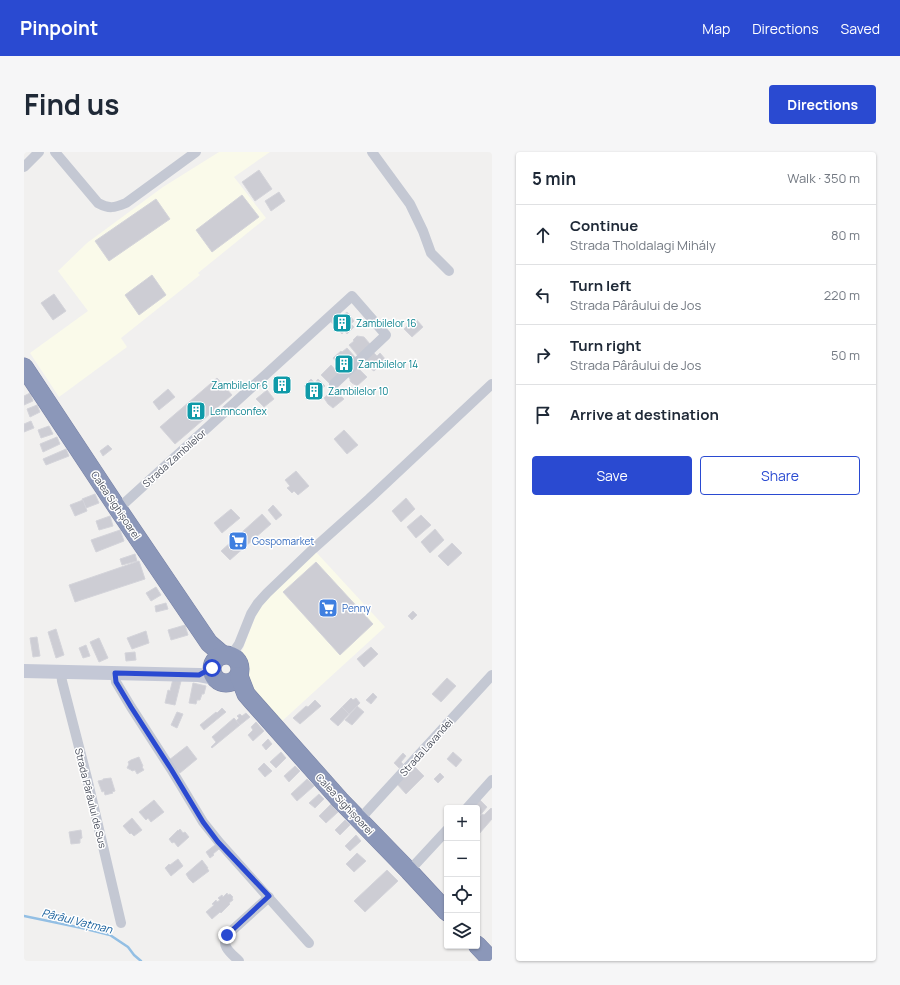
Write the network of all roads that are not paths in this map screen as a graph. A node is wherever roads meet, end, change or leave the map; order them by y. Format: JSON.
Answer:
{"nodes":[{"id":1,"x":39,"y":152,"type":"edge"},
{"id":2,"x":55,"y":152,"type":"edge"},
{"id":3,"x":196,"y":152,"type":"edge"},
{"id":4,"x":372,"y":152,"type":"edge"},
{"id":5,"x":24,"y":167,"type":"edge"},
{"id":6,"x":449,"y":271,"type":"dead end"},
{"id":7,"x":24,"y":367,"type":"edge"},
{"id":8,"x":334,"y":384,"type":"dead end"},
{"id":9,"x":492,"y":384,"type":"edge"},
{"id":10,"x":118,"y":508,"type":"junction"},
{"id":11,"x":224,"y":666,"type":"junction"},
{"id":12,"x":24,"y":671,"type":"edge"},
{"id":13,"x":61,"y":672,"type":"junction"},
{"id":14,"x":115,"y":673,"type":"junction"},
{"id":15,"x":492,"y":674,"type":"edge"},
{"id":16,"x":492,"y":780,"type":"edge"},
{"id":17,"x":470,"y":805,"type":"edge"},
{"id":18,"x":359,"y":820,"type":"junction"},
{"id":19,"x":444,"y":833,"type":"edge"},
{"id":20,"x":409,"y":871,"type":"junction"},
{"id":21,"x":269,"y":896,"type":"junction"},
{"id":22,"x":444,"y":909,"type":"edge"},
{"id":23,"x":121,"y":923,"type":"dead end"},
{"id":24,"x":309,"y":943,"type":"dead end"},
{"id":25,"x":480,"y":948,"type":"edge"},
{"id":26,"x":239,"y":961,"type":"edge"},
{"id":27,"x":492,"y":961,"type":"edge"}],
"edges":[{"from":1,"to":5,"type":"street"},
{"from":2,"to":3,"type":"street"},
{"from":4,"to":6,"type":"street"},
{"from":7,"to":10,"type":"highway","name":"Calea Sighișoarei"},
{"from":8,"to":10,"type":"street","name":"Strada Zambilelor"},
{"from":9,"to":11,"type":"street"},
{"from":10,"to":11,"type":"highway","name":"Calea Sighișoarei"},
{"from":11,"to":14,"type":"street"},
{"from":11,"to":18,"type":"highway","name":"Calea Sighișoarei"},
{"from":12,"to":13,"type":"street"},
{"from":13,"to":14,"type":"street"},
{"from":13,"to":23,"type":"street","name":"Strada Pârâului de Sus"},
{"from":14,"to":21,"type":"street"},
{"from":15,"to":18,"type":"street","name":"Strada Lavandei"},
{"from":16,"to":17,"type":"street"},
{"from":18,"to":20,"type":"highway","name":"Calea Sighișoarei"},
{"from":19,"to":20,"type":"street"},
{"from":20,"to":22,"type":"highway","name":"Calea Sighișoarei"},
{"from":21,"to":24,"type":"street"},
{"from":21,"to":26,"type":"street"},
{"from":25,"to":27,"type":"highway"}]}
